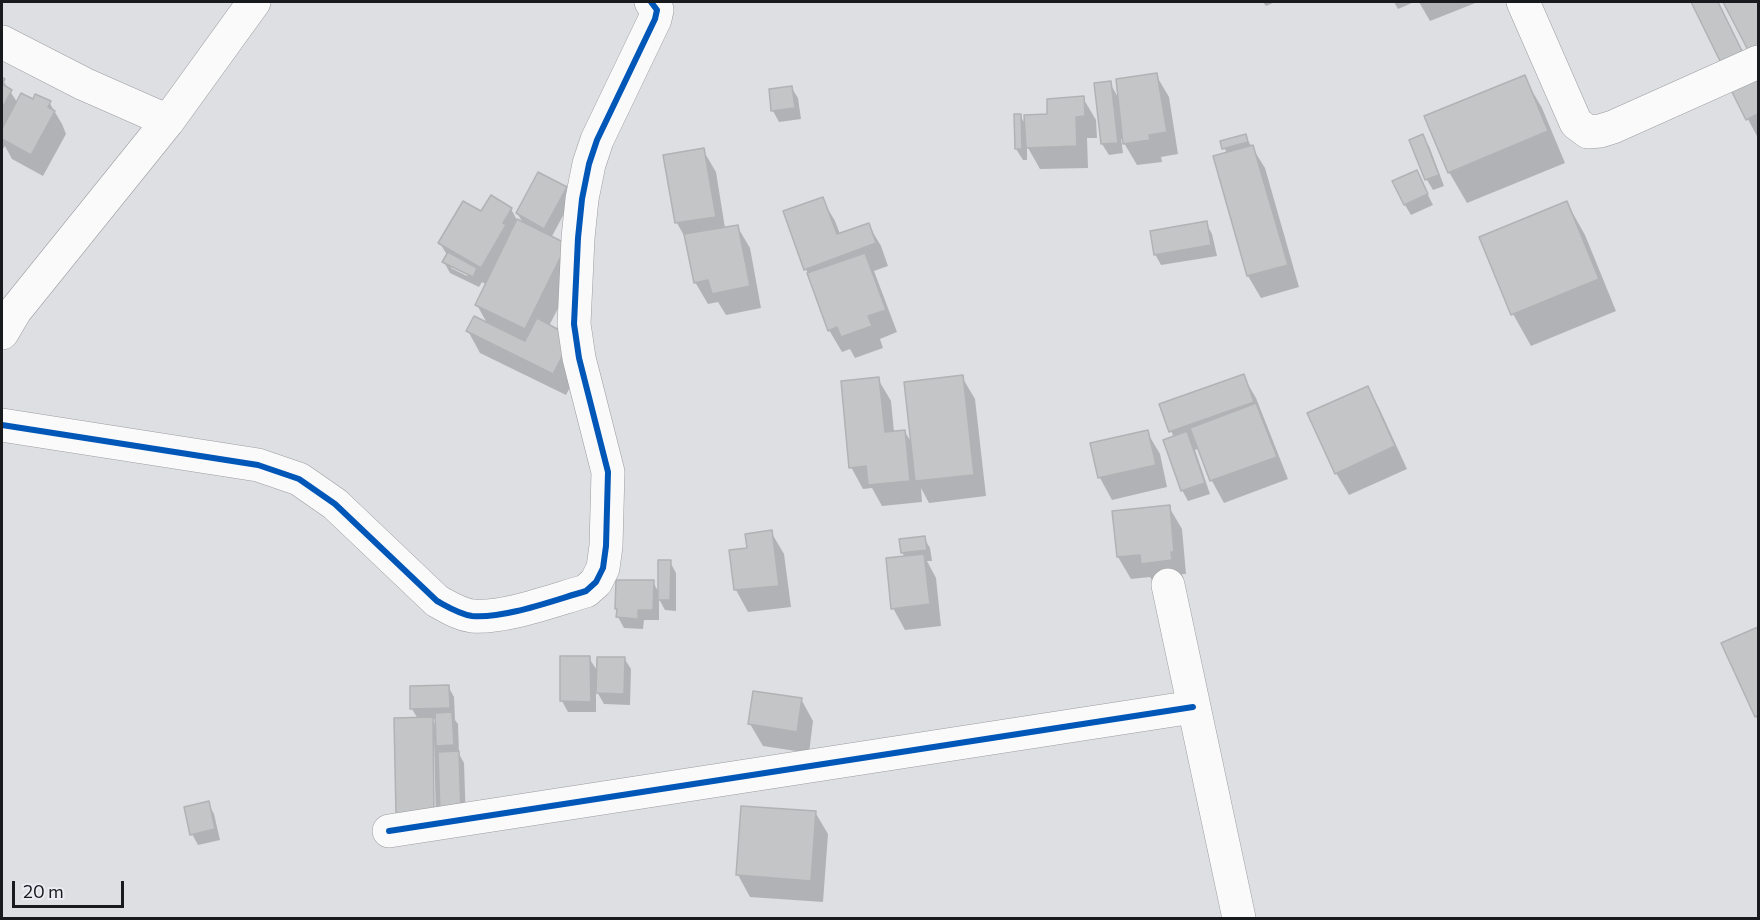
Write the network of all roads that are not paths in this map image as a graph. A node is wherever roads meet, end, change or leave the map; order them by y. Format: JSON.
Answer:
{"nodes":[{"id":1,"x":254,"y":2,"type":"edge"},
{"id":2,"x":651,"y":2,"type":"edge"},
{"id":3,"x":1523,"y":2,"type":"edge"},
{"id":4,"x":2,"y":42,"type":"edge"},
{"id":5,"x":1758,"y":62,"type":"edge"},
{"id":6,"x":168,"y":121,"type":"junction"},
{"id":7,"x":6,"y":316,"type":"edge"},
{"id":8,"x":2,"y":425,"type":"edge"},
{"id":9,"x":1168,"y":585,"type":"dead end"},
{"id":10,"x":1193,"y":707,"type":"junction"},
{"id":11,"x":389,"y":831,"type":"dead end"},
{"id":12,"x":1239,"y":918,"type":"edge"}],
"edges":[{"from":1,"to":6,"type":"street"},
{"from":2,"to":8,"type":"street"},
{"from":3,"to":5,"type":"street"},
{"from":4,"to":6,"type":"street"},
{"from":6,"to":7,"type":"street"},
{"from":9,"to":10,"type":"street"},
{"from":10,"to":11,"type":"street"},
{"from":10,"to":12,"type":"street"}]}
